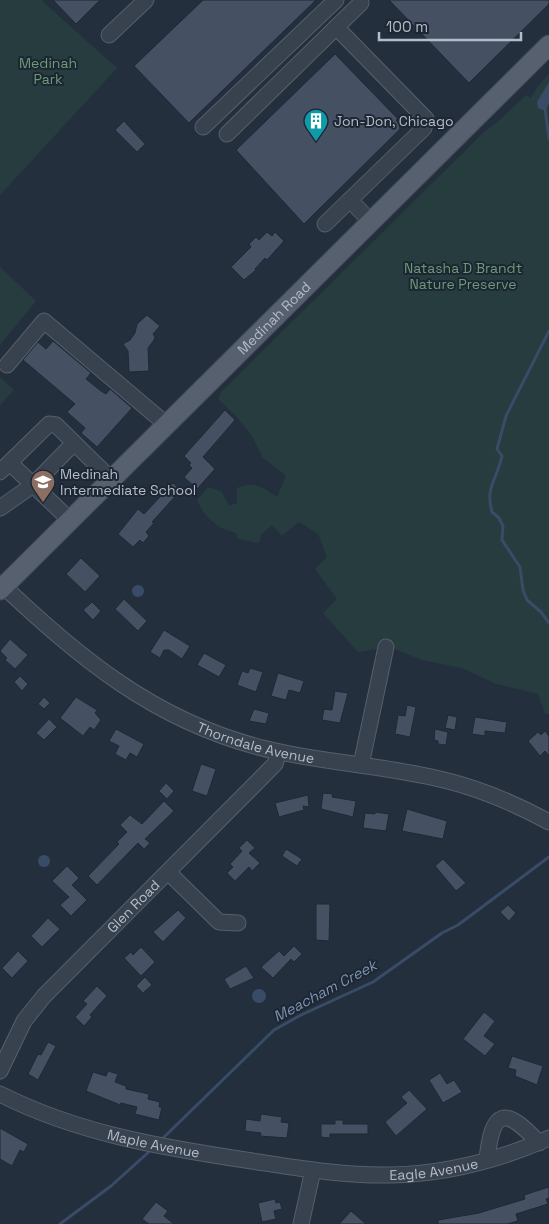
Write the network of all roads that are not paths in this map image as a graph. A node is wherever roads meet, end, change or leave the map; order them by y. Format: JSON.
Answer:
{"nodes":[{"id":1,"x":146,"y":0,"type":"edge"},
{"id":2,"x":336,"y":0,"type":"edge"},
{"id":3,"x":361,"y":3,"type":"dead end"},
{"id":4,"x":336,"y":27,"type":"junction"},
{"id":5,"x":110,"y":35,"type":"dead end"},
{"id":6,"x":549,"y":45,"type":"edge"},
{"id":7,"x":203,"y":127,"type":"dead end"},
{"id":8,"x":227,"y":134,"type":"dead end"},
{"id":9,"x":350,"y":200,"type":"junction"},
{"id":10,"x":371,"y":222,"type":"junction"},
{"id":11,"x":325,"y":224,"type":"dead end"},
{"id":12,"x":7,"y":366,"type":"dead end"},
{"id":13,"x":167,"y":425,"type":"junction"},
{"id":14,"x":74,"y":443,"type":"junction"},
{"id":15,"x":5,"y":468,"type":"edge"},
{"id":16,"x":111,"y":480,"type":"junction"},
{"id":17,"x":33,"y":485,"type":"junction"},
{"id":18,"x":0,"y":508,"type":"edge"},
{"id":19,"x":70,"y":520,"type":"junction"},
{"id":20,"x":1,"y":586,"type":"edge"},
{"id":21,"x":386,"y":647,"type":"dead end"},
{"id":22,"x":279,"y":752,"type":"junction"},
{"id":23,"x":361,"y":765,"type":"junction"},
{"id":24,"x":549,"y":822,"type":"edge"},
{"id":25,"x":168,"y":872,"type":"junction"},
{"id":26,"x":238,"y":923,"type":"dead end"},
{"id":27,"x":0,"y":1071,"type":"edge"},
{"id":28,"x":0,"y":1094,"type":"edge"},
{"id":29,"x":544,"y":1140,"type":"edge"},
{"id":30,"x":487,"y":1160,"type":"junction"},
{"id":31,"x":313,"y":1170,"type":"junction"},
{"id":32,"x":301,"y":1224,"type":"edge"}],
"edges":[{"from":1,"to":5,"type":"street"},
{"from":2,"to":7,"type":"street"},
{"from":3,"to":4,"type":"street"},
{"from":4,"to":8,"type":"street"},
{"from":4,"to":9,"type":"street"},
{"from":6,"to":10,"type":"main road","name":"Medinah Road"},
{"from":9,"to":10,"type":"street"},
{"from":9,"to":11,"type":"street"},
{"from":10,"to":13,"type":"main road","name":"Medinah Road"},
{"from":12,"to":13,"type":"street"},
{"from":13,"to":16,"type":"main road","name":"Medinah Road"},
{"from":14,"to":15,"type":"street"},
{"from":14,"to":16,"type":"street"},
{"from":14,"to":17,"type":"street"},
{"from":15,"to":17,"type":"street"},
{"from":16,"to":19,"type":"main road","name":"Medinah Road"},
{"from":17,"to":18,"type":"street"},
{"from":17,"to":19,"type":"street"},
{"from":19,"to":20,"type":"main road","name":"Medinah Road"},
{"from":20,"to":22,"type":"street","name":"Thorndale Avenue"},
{"from":21,"to":23,"type":"street"},
{"from":22,"to":23,"type":"street","name":"Thorndale Avenue"},
{"from":22,"to":25,"type":"street","name":"Glen Road"},
{"from":23,"to":24,"type":"street","name":"Thorndale Avenue"},
{"from":25,"to":26,"type":"street"},
{"from":25,"to":27,"type":"street","name":"Glen Road"},
{"from":28,"to":31,"type":"street","name":"Maple Avenue"},
{"from":29,"to":30,"type":"street","name":"Eagle Avenue"},
{"from":29,"to":30,"type":"street"},
{"from":30,"to":31,"type":"street","name":"Eagle Avenue"},
{"from":31,"to":32,"type":"street"}]}
